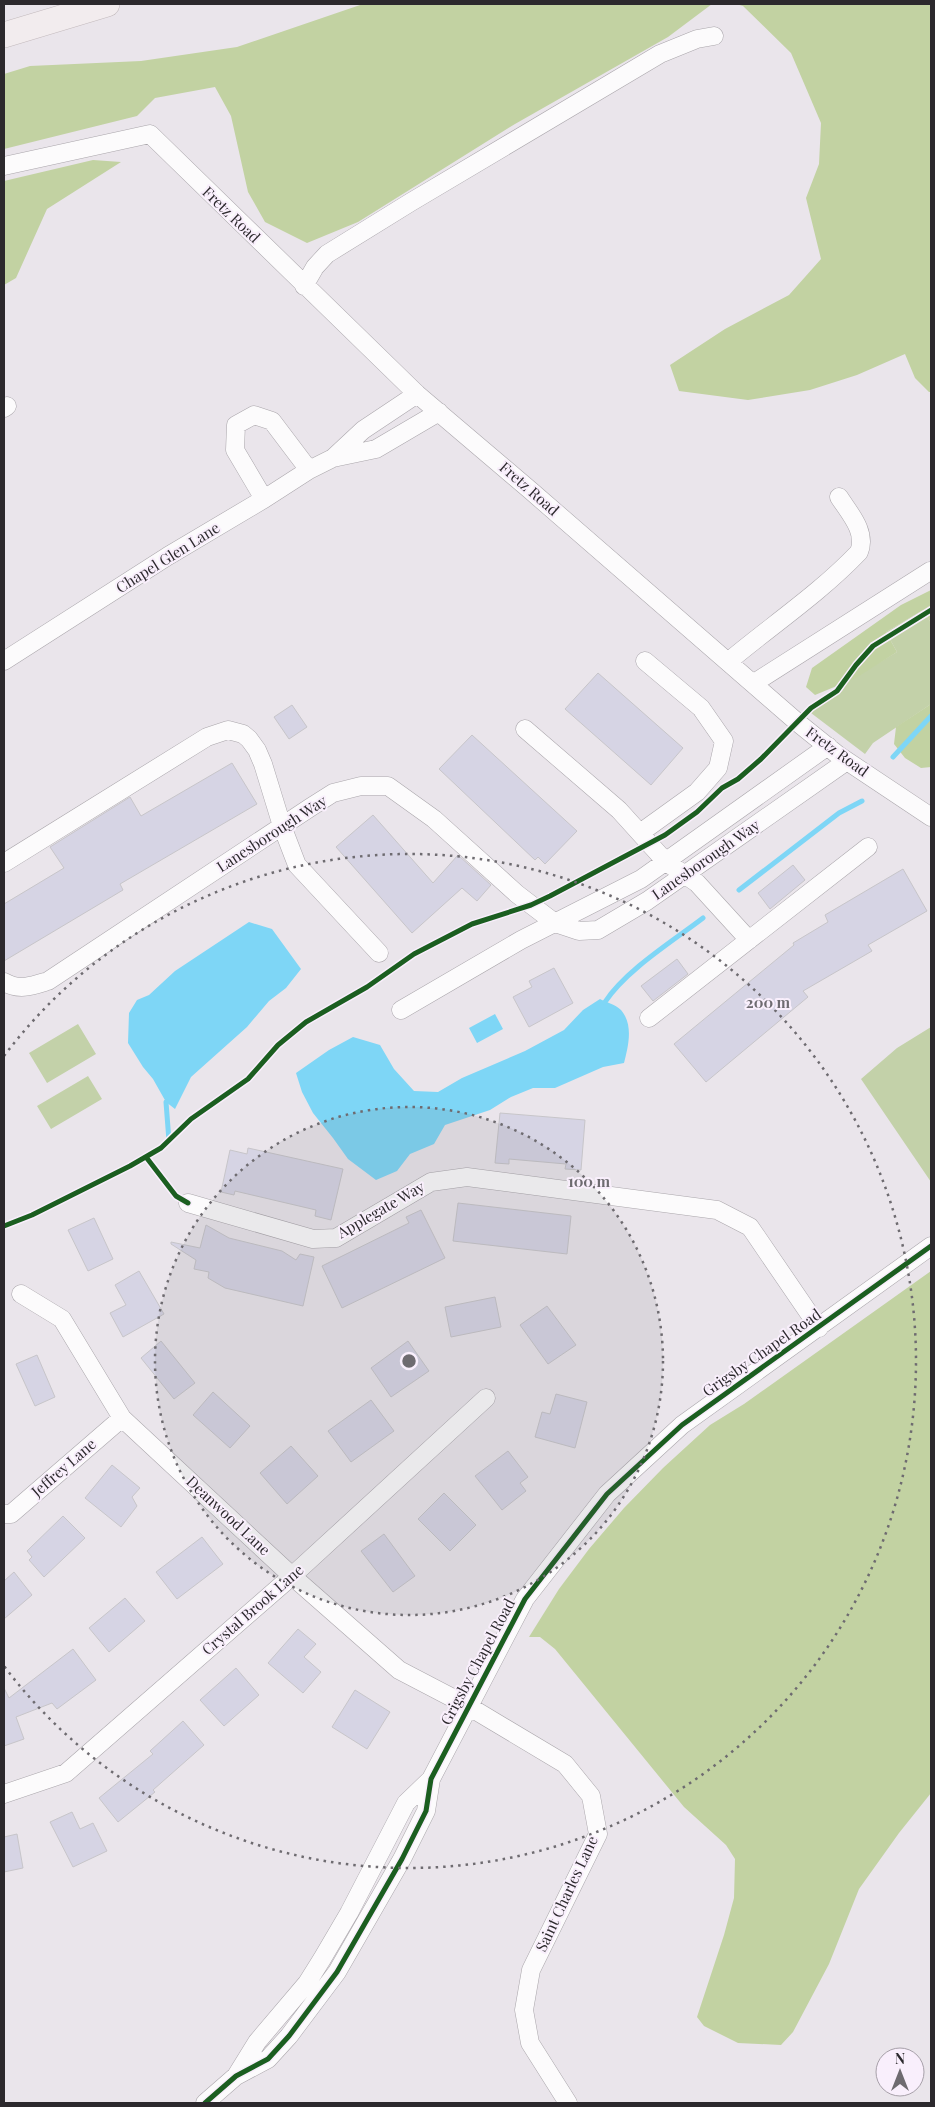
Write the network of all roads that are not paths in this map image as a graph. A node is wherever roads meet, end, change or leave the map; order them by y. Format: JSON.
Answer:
{"nodes":[{"id":1,"x":107,"y":4,"type":"edge"},
{"id":2,"x":4,"y":36,"type":"edge"},
{"id":3,"x":714,"y":36,"type":"dead end"},
{"id":4,"x":4,"y":166,"type":"edge"},
{"id":5,"x":304,"y":286,"type":"junction"},
{"id":6,"x":417,"y":394,"type":"junction"},
{"id":7,"x":440,"y":412,"type":"junction"},
{"id":8,"x":333,"y":458,"type":"junction"},
{"id":9,"x":309,"y":470,"type":"junction"},
{"id":10,"x":839,"y":497,"type":"dead end"},
{"id":11,"x":264,"y":499,"type":"junction"},
{"id":12,"x":930,"y":572,"type":"edge"},
{"id":13,"x":4,"y":660,"type":"edge"},
{"id":14,"x":645,"y":662,"type":"dead end"},
{"id":15,"x":729,"y":662,"type":"junction"},
{"id":16,"x":754,"y":683,"type":"junction"},
{"id":17,"x":525,"y":729,"type":"dead end"},
{"id":18,"x":828,"y":746,"type":"junction"},
{"id":19,"x":847,"y":761,"type":"junction"},
{"id":20,"x":753,"y":800,"type":"junction"},
{"id":21,"x":931,"y":817,"type":"edge"},
{"id":22,"x":766,"y":818,"type":"junction"},
{"id":23,"x":282,"y":826,"type":"junction"},
{"id":24,"x":640,"y":833,"type":"junction"},
{"id":25,"x":868,"y":847,"type":"dead end"},
{"id":26,"x":666,"y":862,"type":"junction"},
{"id":27,"x":4,"y":863,"type":"edge"},
{"id":28,"x":684,"y":874,"type":"junction"},
{"id":29,"x":555,"y":923,"type":"junction"},
{"id":30,"x":749,"y":940,"type":"junction"},
{"id":31,"x":378,"y":953,"type":"dead end"},
{"id":32,"x":4,"y":982,"type":"edge"},
{"id":33,"x":401,"y":1010,"type":"dead end"},
{"id":34,"x":649,"y":1018,"type":"dead end"},
{"id":35,"x":188,"y":1203,"type":"dead end"},
{"id":36,"x":931,"y":1246,"type":"edge"},
{"id":37,"x":21,"y":1294,"type":"dead end"},
{"id":38,"x":819,"y":1328,"type":"junction"},
{"id":39,"x":486,"y":1398,"type":"dead end"},
{"id":40,"x":122,"y":1418,"type":"junction"},
{"id":41,"x":4,"y":1514,"type":"edge"},
{"id":42,"x":292,"y":1576,"type":"junction"},
{"id":43,"x":468,"y":1706,"type":"junction"},
{"id":44,"x":4,"y":1794,"type":"edge"},
{"id":45,"x":205,"y":2103,"type":"edge"},
{"id":46,"x":568,"y":2103,"type":"edge"}],
"edges":[{"from":1,"to":2,"type":"highway"},
{"from":3,"to":5,"type":"street"},
{"from":4,"to":5,"type":"street","name":"Fretz Road"},
{"from":5,"to":6,"type":"street","name":"Fretz Road"},
{"from":6,"to":7,"type":"street","name":"Fretz Road"},
{"from":6,"to":8,"type":"street","name":"Chapel Glen Lane"},
{"from":7,"to":8,"type":"street","name":"Chapel Glen Lane"},
{"from":7,"to":15,"type":"street","name":"Fretz Road"},
{"from":8,"to":9,"type":"street","name":"Chapel Glen Lane"},
{"from":9,"to":11,"type":"street","name":"Chapel Glen Lane"},
{"from":9,"to":11,"type":"street"},
{"from":10,"to":15,"type":"street"},
{"from":11,"to":13,"type":"street","name":"Chapel Glen Lane"},
{"from":12,"to":16,"type":"street"},
{"from":14,"to":24,"type":"street"},
{"from":15,"to":16,"type":"street","name":"Fretz Road"},
{"from":16,"to":18,"type":"street","name":"Fretz Road"},
{"from":17,"to":24,"type":"street"},
{"from":18,"to":19,"type":"street","name":"Fretz Road"},
{"from":18,"to":20,"type":"street","name":"Lanesborough Way"},
{"from":19,"to":21,"type":"street","name":"Fretz Road"},
{"from":19,"to":22,"type":"street","name":"Lanesborough Way"},
{"from":20,"to":22,"type":"street"},
{"from":20,"to":26,"type":"street","name":"Lanesborough Way"},
{"from":22,"to":28,"type":"street","name":"Lanesborough Way"},
{"from":23,"to":27,"type":"street"},
{"from":23,"to":29,"type":"street","name":"Lanesborough Way"},
{"from":23,"to":31,"type":"street"},
{"from":23,"to":32,"type":"street","name":"Lanesborough Way"},
{"from":24,"to":26,"type":"street"},
{"from":25,"to":30,"type":"street"},
{"from":26,"to":28,"type":"street"},
{"from":26,"to":29,"type":"street","name":"Lanesborough Way"},
{"from":28,"to":29,"type":"street","name":"Lanesborough Way"},
{"from":28,"to":30,"type":"street"},
{"from":29,"to":33,"type":"street"},
{"from":30,"to":34,"type":"street"},
{"from":35,"to":38,"type":"street","name":"Applegate Way"},
{"from":36,"to":38,"type":"street","name":"Grigsby Chapel Road"},
{"from":37,"to":40,"type":"street","name":"Deanwood Lane"},
{"from":38,"to":43,"type":"street","name":"Grigsby Chapel Road"},
{"from":39,"to":42,"type":"street","name":"Crystal Brook Lane"},
{"from":40,"to":41,"type":"street","name":"Jeffrey Lane"},
{"from":40,"to":42,"type":"street","name":"Deanwood Lane"},
{"from":42,"to":43,"type":"street","name":"Deanwood Lane"},
{"from":42,"to":44,"type":"street","name":"Crystal Brook Lane"},
{"from":43,"to":45,"type":"street","name":"Grigsby Chapel Road"},
{"from":43,"to":46,"type":"street","name":"Saint Charles Lane"}]}
